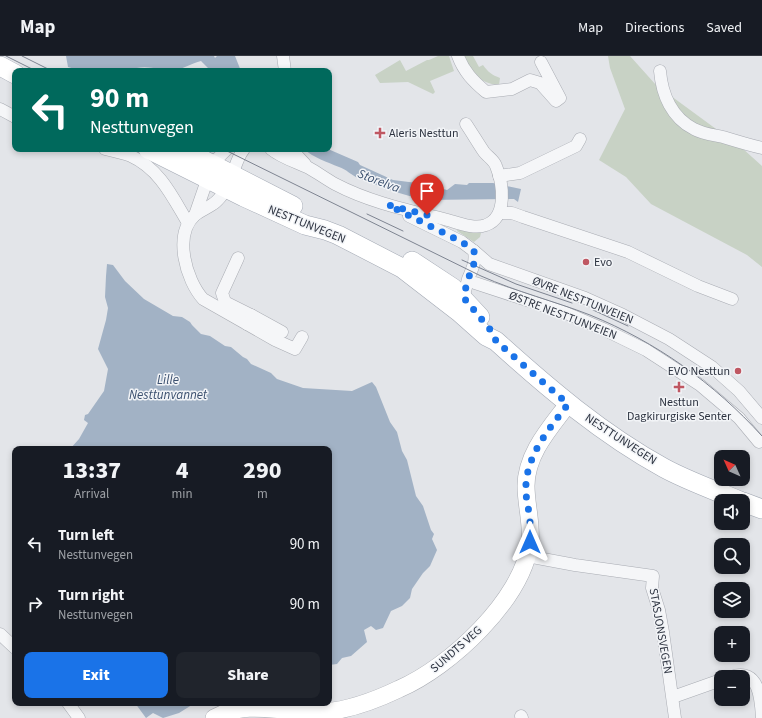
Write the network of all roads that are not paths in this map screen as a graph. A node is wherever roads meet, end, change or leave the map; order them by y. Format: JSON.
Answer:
{"nodes":[{"id":1,"x":282,"y":56,"type":"edge"},
{"id":2,"x":458,"y":56,"type":"edge"},
{"id":3,"x":541,"y":62,"type":"dead end"},
{"id":4,"x":0,"y":66,"type":"edge"},
{"id":5,"x":284,"y":68,"type":"edge"},
{"id":6,"x":660,"y":71,"type":"dead end"},
{"id":7,"x":12,"y":72,"type":"edge"},
{"id":8,"x":0,"y":109,"type":"edge"},
{"id":9,"x":12,"y":115,"type":"edge"},
{"id":10,"x":466,"y":124,"type":"dead end"},
{"id":11,"x":574,"y":141,"type":"dead end"},
{"id":12,"x":762,"y":148,"type":"edge"},
{"id":13,"x":117,"y":152,"type":"edge"},
{"id":14,"x":156,"y":152,"type":"edge"},
{"id":15,"x":186,"y":152,"type":"edge"},
{"id":16,"x":226,"y":152,"type":"edge"},
{"id":17,"x":242,"y":152,"type":"edge"},
{"id":18,"x":275,"y":152,"type":"edge"},
{"id":19,"x":294,"y":152,"type":"edge"},
{"id":20,"x":310,"y":169,"type":"junction"},
{"id":21,"x":210,"y":171,"type":"junction"},
{"id":22,"x":503,"y":177,"type":"junction"},
{"id":23,"x":230,"y":182,"type":"junction"},
{"id":24,"x":388,"y":205,"type":"junction"},
{"id":25,"x":501,"y":209,"type":"junction"},
{"id":26,"x":192,"y":219,"type":"junction"},
{"id":27,"x":474,"y":251,"type":"junction"},
{"id":28,"x":238,"y":258,"type":"dead end"},
{"id":29,"x":437,"y":277,"type":"junction"},
{"id":30,"x":472,"y":281,"type":"junction"},
{"id":31,"x":732,"y":299,"type":"dead end"},
{"id":32,"x":461,"y":305,"type":"junction"},
{"id":33,"x":249,"y":320,"type":"junction"},
{"id":34,"x":282,"y":332,"type":"dead end"},
{"id":35,"x":302,"y":337,"type":"dead end"},
{"id":36,"x":568,"y":404,"type":"junction"},
{"id":37,"x":762,"y":418,"type":"edge"},
{"id":38,"x":759,"y":442,"type":"dead end"},
{"id":39,"x":724,"y":494,"type":"edge"},
{"id":40,"x":527,"y":556,"type":"junction"},
{"id":41,"x":0,"y":634,"type":"edge"},
{"id":42,"x":12,"y":645,"type":"edge"},
{"id":43,"x":750,"y":678,"type":"edge"},
{"id":44,"x":714,"y":682,"type":"edge"},
{"id":45,"x":672,"y":692,"type":"junction"},
{"id":46,"x":70,"y":706,"type":"edge"},
{"id":47,"x":79,"y":718,"type":"edge"},
{"id":48,"x":214,"y":718,"type":"edge"},
{"id":49,"x":676,"y":718,"type":"edge"},
{"id":50,"x":762,"y":718,"type":"edge"}],
"edges":[{"from":1,"to":5,"type":"street"},
{"from":2,"to":3,"type":"street"},
{"from":4,"to":7,"type":"main road"},
{"from":6,"to":12,"type":"street"},
{"from":8,"to":9,"type":"street"},
{"from":10,"to":22,"type":"street"},
{"from":11,"to":22,"type":"street"},
{"from":13,"to":26,"type":"street"},
{"from":14,"to":21,"type":"main road","name":"NESTTUNVEGEN"},
{"from":15,"to":21,"type":"main road","name":"NESTTUNVEGEN"},
{"from":16,"to":21,"type":"street"},
{"from":17,"to":23,"type":"street"},
{"from":18,"to":20,"type":"street"},
{"from":19,"to":20,"type":"street"},
{"from":20,"to":24,"type":"street"},
{"from":21,"to":23,"type":"main road","name":"NESTTUNVEGEN"},
{"from":21,"to":26,"type":"street"},
{"from":22,"to":25,"type":"street"},
{"from":23,"to":26,"type":"street"},
{"from":23,"to":29,"type":"main road","name":"NESTTUNVEGEN"},
{"from":23,"to":32,"type":"main road","name":"NESTTUNVEGEN"},
{"from":24,"to":25,"type":"street"},
{"from":24,"to":27,"type":"street"},
{"from":25,"to":31,"type":"street"},
{"from":26,"to":33,"type":"street"},
{"from":27,"to":30,"type":"street"},
{"from":27,"to":37,"type":"street","name":"ØVRE NESTTUNVEIEN"},
{"from":28,"to":33,"type":"street"},
{"from":29,"to":30,"type":"street","name":"NESTTUNVEGEN"},
{"from":29,"to":32,"type":"main road","name":"NESTTUNVEGEN"},
{"from":30,"to":32,"type":"street"},
{"from":30,"to":38,"type":"street","name":"ØSTRE NESTTUNVEIEN"},
{"from":32,"to":36,"type":"main road","name":"NESTTUNVEGEN"},
{"from":33,"to":34,"type":"street"},
{"from":33,"to":35,"type":"street"},
{"from":36,"to":39,"type":"main road","name":"NESTTUNVEGEN"},
{"from":36,"to":40,"type":"street","name":"SUNDTS VEG"},
{"from":40,"to":45,"type":"street","name":"STASJONSVEGEN"},
{"from":40,"to":48,"type":"street","name":"SUNDTS VEG"},
{"from":41,"to":42,"type":"street"},
{"from":43,"to":50,"type":"street"},
{"from":44,"to":45,"type":"street"},
{"from":45,"to":49,"type":"street","name":"STASJONSVEGEN"},
{"from":46,"to":47,"type":"street"}]}
